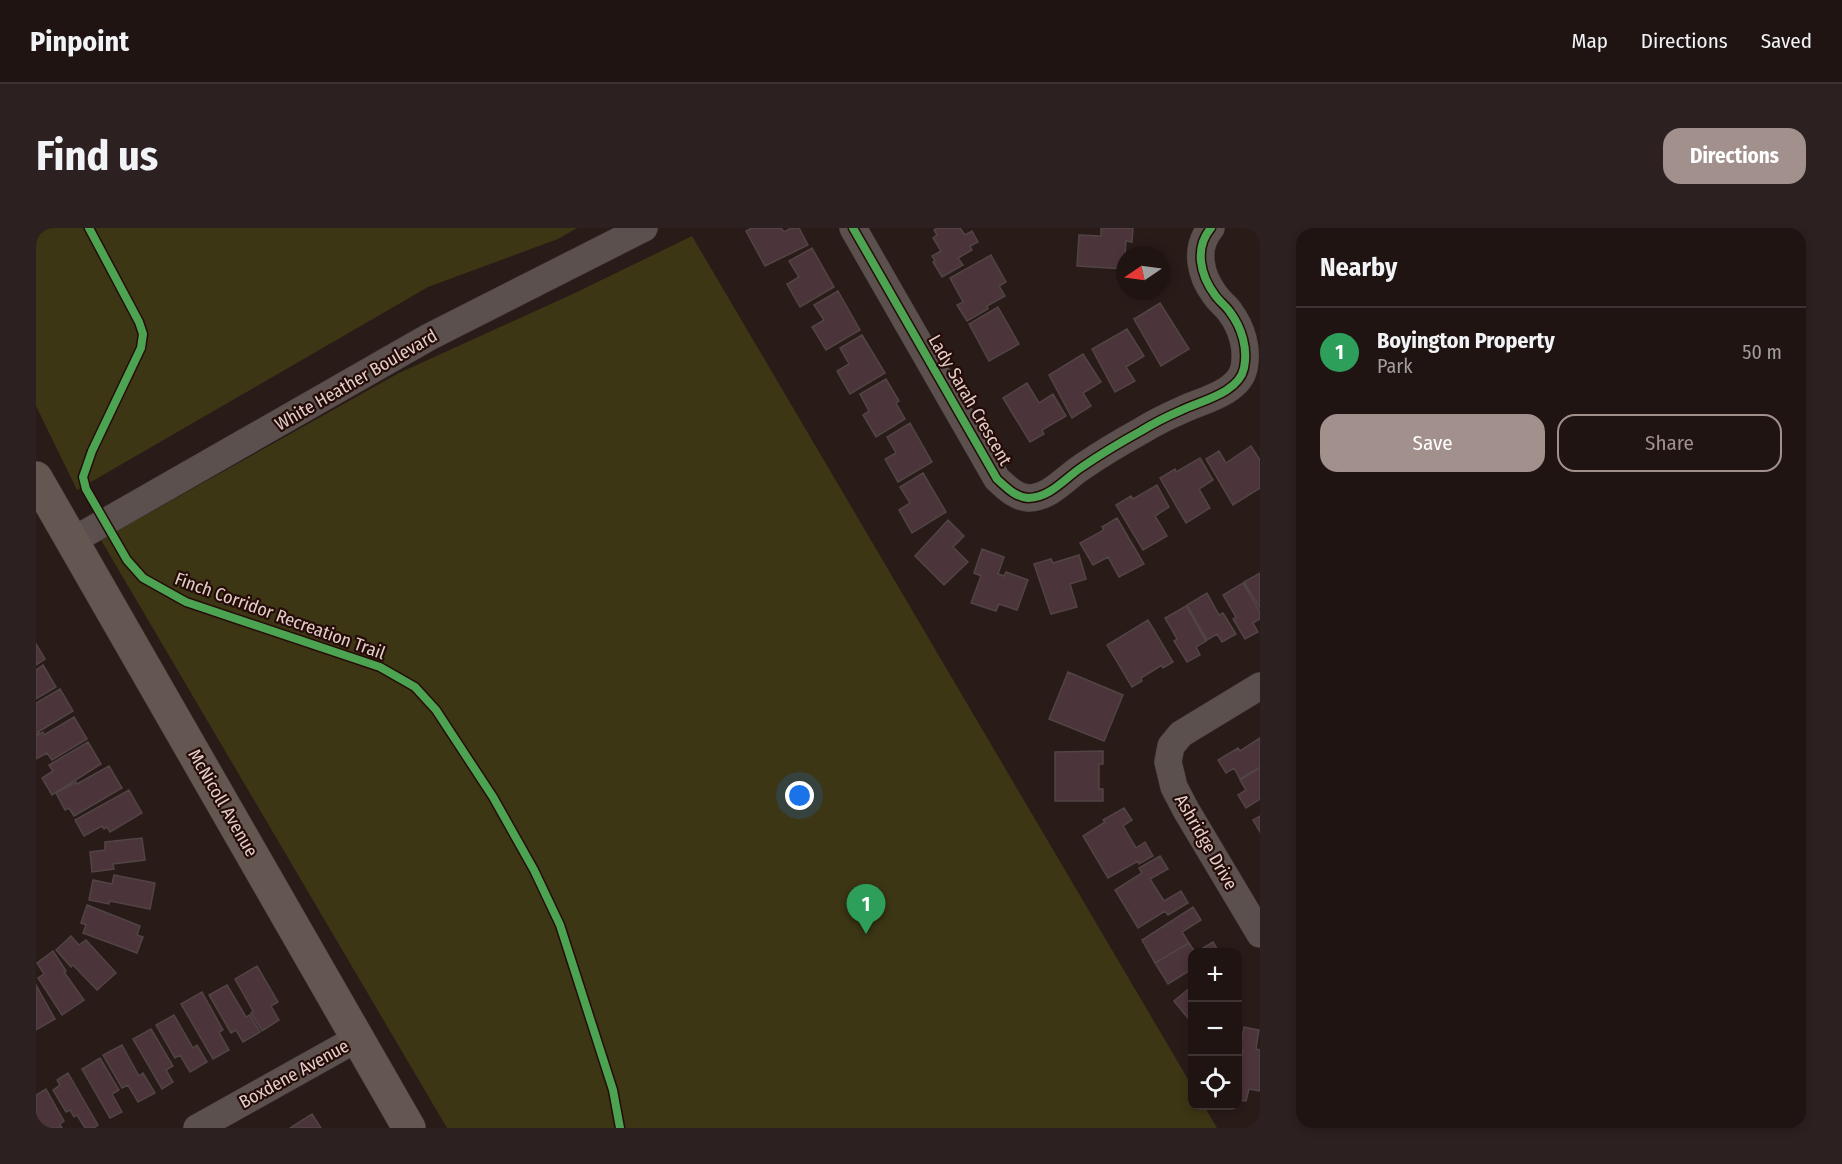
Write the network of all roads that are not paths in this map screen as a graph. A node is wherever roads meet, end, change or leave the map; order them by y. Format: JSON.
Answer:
{"nodes":[{"id":1,"x":644,"y":228,"type":"edge"},
{"id":2,"x":853,"y":228,"type":"edge"},
{"id":3,"x":1210,"y":228,"type":"edge"},
{"id":4,"x":36,"y":478,"type":"edge"},
{"id":5,"x":72,"y":541,"type":"junction"},
{"id":6,"x":1260,"y":686,"type":"edge"},
{"id":7,"x":1260,"y":934,"type":"edge"},
{"id":8,"x":358,"y":1038,"type":"junction"},
{"id":9,"x":198,"y":1128,"type":"edge"},
{"id":10,"x":409,"y":1128,"type":"edge"}],
"edges":[{"from":1,"to":5,"type":"street","name":"White Heather Boulevard"},
{"from":2,"to":3,"type":"street","name":"Lady Sarah Crescent"},
{"from":4,"to":5,"type":"main road","name":"McNicoll Avenue"},
{"from":5,"to":8,"type":"main road","name":"McNicoll Avenue"},
{"from":6,"to":7,"type":"street","name":"Ashridge Drive"},
{"from":8,"to":9,"type":"street","name":"Boxdene Avenue"},
{"from":8,"to":10,"type":"main road","name":"McNicoll Avenue"}]}
